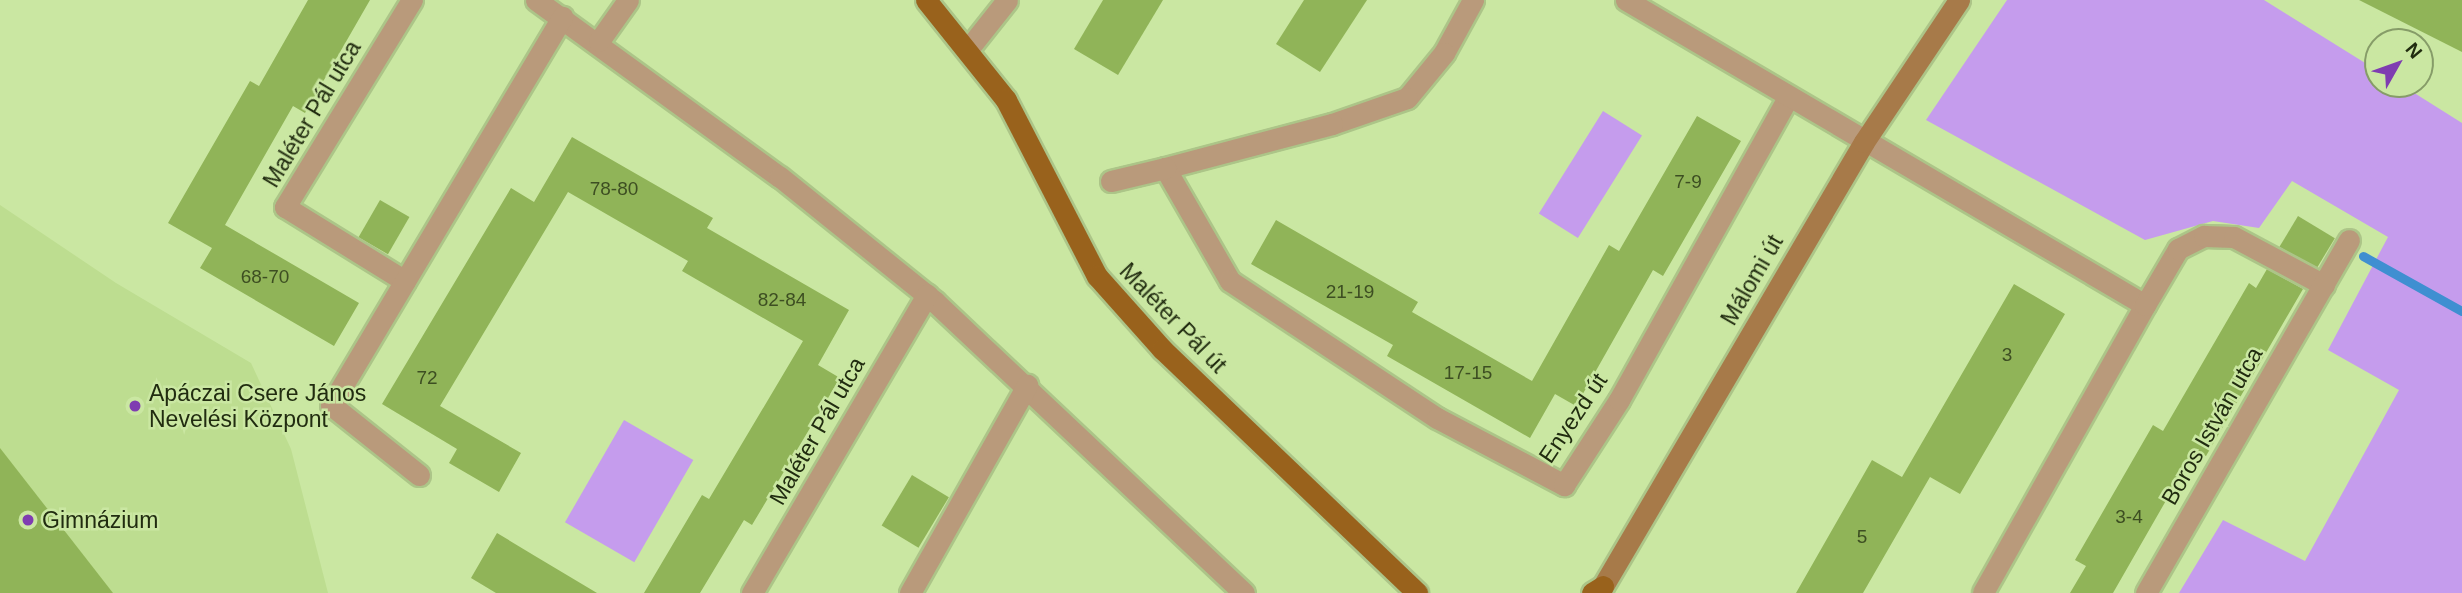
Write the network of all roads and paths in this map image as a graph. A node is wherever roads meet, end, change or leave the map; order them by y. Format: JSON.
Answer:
{"nodes":[{"id":1,"x":412,"y":0,"type":"edge"},
{"id":2,"x":536,"y":0,"type":"edge"},
{"id":3,"x":628,"y":0,"type":"edge"},
{"id":4,"x":926,"y":0,"type":"edge"},
{"id":5,"x":1007,"y":0,"type":"edge"},
{"id":6,"x":1473,"y":0,"type":"edge"},
{"id":7,"x":1626,"y":0,"type":"edge"},
{"id":8,"x":1959,"y":0,"type":"edge"},
{"id":9,"x":562,"y":17,"type":"junction"},
{"id":10,"x":599,"y":41,"type":"junction"},
{"id":11,"x":969,"y":48,"type":"junction"},
{"id":12,"x":1789,"y":96,"type":"junction"},
{"id":13,"x":1864,"y":142,"type":"junction"},
{"id":14,"x":1165,"y":168,"type":"junction"},
{"id":15,"x":1111,"y":181,"type":"dead end"},
{"id":16,"x":2349,"y":240,"type":"dead end"},
{"id":17,"x":405,"y":281,"type":"junction"},
{"id":18,"x":2324,"y":285,"type":"junction"},
{"id":19,"x":927,"y":295,"type":"junction"},
{"id":20,"x":2145,"y":305,"type":"junction"},
{"id":21,"x":1027,"y":385,"type":"junction"},
{"id":22,"x":419,"y":475,"type":"dead end"},
{"id":23,"x":1599,"y":591,"type":"edge"},
{"id":24,"x":752,"y":593,"type":"edge"},
{"id":25,"x":910,"y":593,"type":"edge"},
{"id":26,"x":1244,"y":593,"type":"edge"},
{"id":27,"x":1417,"y":593,"type":"edge"},
{"id":28,"x":1983,"y":593,"type":"edge"},
{"id":29,"x":2146,"y":593,"type":"edge"}],
"edges":[{"from":1,"to":17,"type":"street","name":"Maléter Pál utca"},
{"from":2,"to":9,"type":"street"},
{"from":3,"to":10,"type":"street"},
{"from":4,"to":11,"type":"main road","name":"Maléter Pál út"},
{"from":5,"to":11,"type":"street"},
{"from":6,"to":14,"type":"street"},
{"from":7,"to":12,"type":"street"},
{"from":8,"to":13,"type":"street","name":"Málomi út"},
{"from":9,"to":10,"type":"street"},
{"from":9,"to":17,"type":"street"},
{"from":10,"to":19,"type":"street"},
{"from":11,"to":27,"type":"main road","name":"Maléter Pál út"},
{"from":12,"to":13,"type":"street"},
{"from":12,"to":14,"type":"street","name":"Enyezd út"},
{"from":13,"to":20,"type":"street"},
{"from":13,"to":23,"type":"street","name":"Málomi út"},
{"from":14,"to":15,"type":"street"},
{"from":16,"to":18,"type":"street","name":"Boros István utca"},
{"from":17,"to":22,"type":"street"},
{"from":18,"to":20,"type":"street"},
{"from":18,"to":29,"type":"street","name":"Boros István utca"},
{"from":19,"to":21,"type":"street"},
{"from":19,"to":24,"type":"street","name":"Maléter Pál utca"},
{"from":20,"to":28,"type":"street"},
{"from":21,"to":25,"type":"street"},
{"from":21,"to":26,"type":"street"}]}
